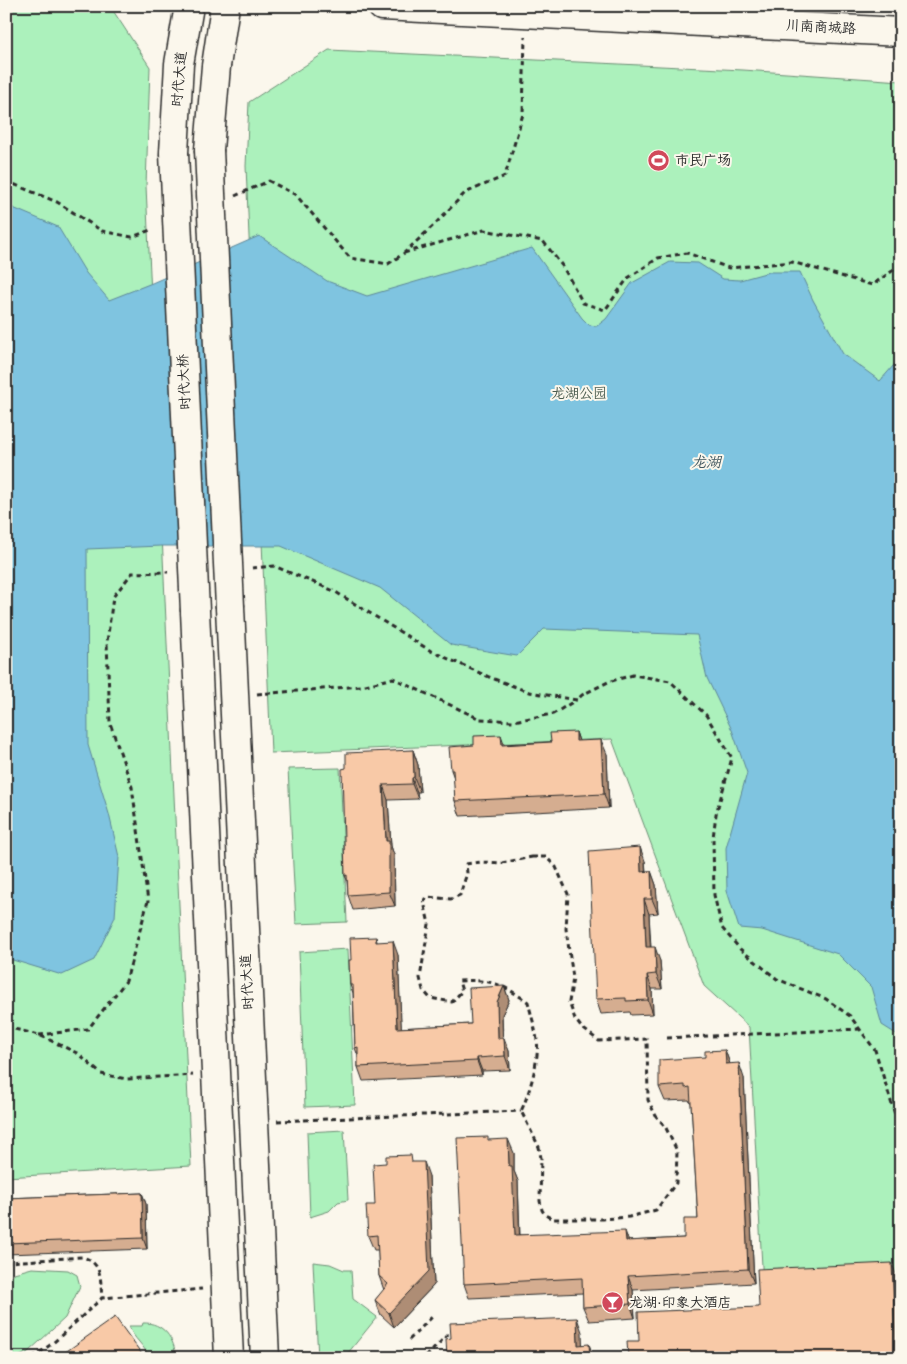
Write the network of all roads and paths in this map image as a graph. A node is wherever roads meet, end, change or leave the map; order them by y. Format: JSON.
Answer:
{"nodes":[{"id":1,"x":188,"y":6,"type":"edge"},
{"id":2,"x":225,"y":6,"type":"edge"},
{"id":3,"x":382,"y":6,"type":"edge"},
{"id":4,"x":525,"y":12,"type":"junction"},
{"id":5,"x":901,"y":32,"type":"edge"},
{"id":6,"x":174,"y":153,"type":"joint"},
{"id":7,"x":6,"y":180,"type":"edge"},
{"id":8,"x":233,"y":196,"type":"dead end"},
{"id":9,"x":160,"y":226,"type":"dead end"},
{"id":10,"x":404,"y":254,"type":"junction"},
{"id":11,"x":901,"y":265,"type":"edge"},
{"id":12,"x":274,"y":566,"type":"dead end"},
{"id":13,"x":132,"y":573,"type":"dead end"},
{"id":14,"x":234,"y":696,"type":"junction"},
{"id":15,"x":577,"y":700,"type":"junction"},
{"id":16,"x":6,"y":1029,"type":"edge"},
{"id":17,"x":860,"y":1029,"type":"junction"},
{"id":18,"x":39,"y":1035,"type":"junction"},
{"id":19,"x":667,"y":1038,"type":"dead end"},
{"id":20,"x":216,"y":1074,"type":"junction"},
{"id":21,"x":521,"y":1111,"type":"junction"},
{"id":22,"x":254,"y":1122,"type":"junction"},
{"id":23,"x":901,"y":1137,"type":"edge"},
{"id":24,"x":6,"y":1266,"type":"edge"},
{"id":25,"x":225,"y":1288,"type":"junction"},
{"id":26,"x":102,"y":1298,"type":"junction"},
{"id":27,"x":433,"y":1316,"type":"dead end"},
{"id":28,"x":450,"y":1332,"type":"edge"},
{"id":29,"x":409,"y":1340,"type":"dead end"},
{"id":30,"x":426,"y":1357,"type":"edge"},
{"id":31,"x":32,"y":1358,"type":"edge"},
{"id":32,"x":229,"y":1358,"type":"edge"},
{"id":33,"x":265,"y":1358,"type":"edge"}],
"edges":[{"from":1,"to":6,"type":"main road","name":"时代大道"},
{"from":2,"to":14,"type":"main road","name":"时代大道","bridge":true},
{"from":3,"to":4,"type":"main road","name":"川南商城路"},
{"from":4,"to":5,"type":"main road","name":"川南商城路"},
{"from":4,"to":10,"type":"path"},
{"from":6,"to":20,"type":"main road","name":"时代大桥","bridge":true},
{"from":7,"to":9,"type":"path"},
{"from":8,"to":10,"type":"path"},
{"from":10,"to":11,"type":"path"},
{"from":12,"to":15,"type":"path"},
{"from":13,"to":18,"type":"path"},
{"from":14,"to":15,"type":"path"},
{"from":14,"to":22,"type":"main road","name":"时代大道"},
{"from":15,"to":17,"type":"path"},
{"from":16,"to":18,"type":"path"},
{"from":17,"to":19,"type":"path"},
{"from":17,"to":23,"type":"path"},
{"from":18,"to":20,"type":"path"},
{"from":20,"to":25,"type":"main road"},
{"from":21,"to":21,"type":"path"},
{"from":21,"to":22,"type":"path"},
{"from":22,"to":33,"type":"main road","name":"时代大道"},
{"from":24,"to":26,"type":"path"},
{"from":25,"to":26,"type":"path"},
{"from":25,"to":32,"type":"main road"},
{"from":26,"to":31,"type":"path"},
{"from":27,"to":29,"type":"path"},
{"from":28,"to":30,"type":"path"}]}
